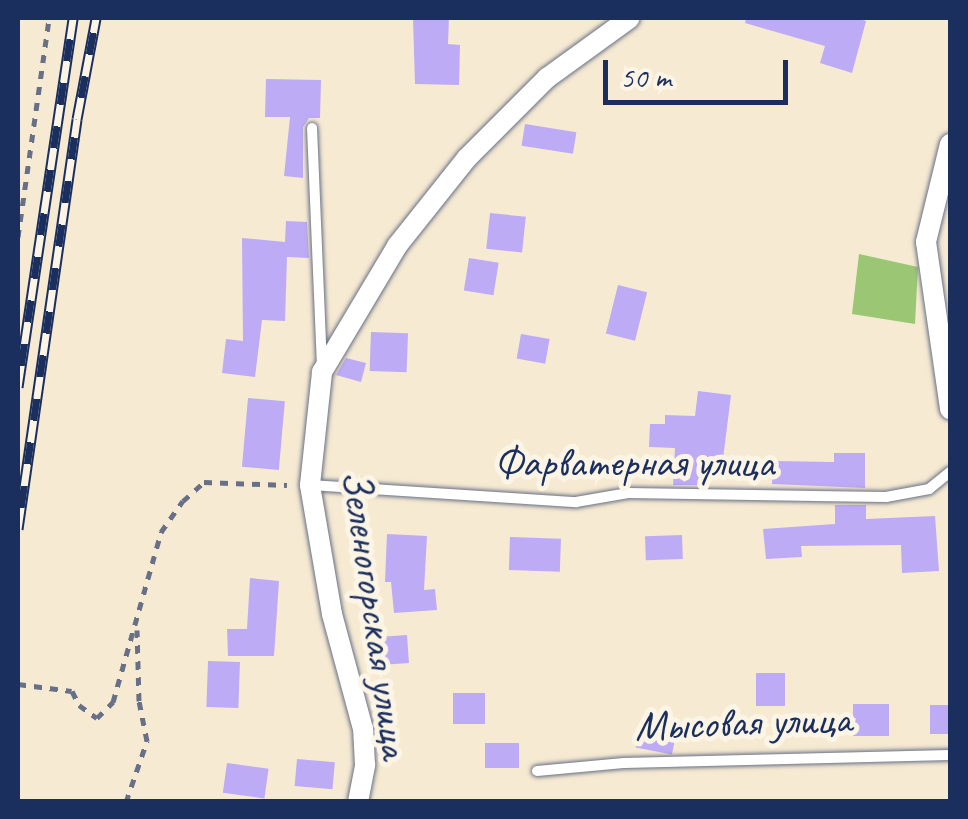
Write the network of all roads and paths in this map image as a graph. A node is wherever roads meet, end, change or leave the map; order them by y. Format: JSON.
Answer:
{"nodes":[{"id":1,"x":48,"y":18,"type":"edge"},
{"id":2,"x":630,"y":18,"type":"edge"},
{"id":3,"x":312,"y":128,"type":"dead end"},
{"id":4,"x":950,"y":144,"type":"edge"},
{"id":5,"x":18,"y":237,"type":"edge"},
{"id":6,"x":322,"y":372,"type":"junction"},
{"id":7,"x":950,"y":409,"type":"edge"},
{"id":8,"x":950,"y":472,"type":"edge"},
{"id":9,"x":310,"y":486,"type":"junction"},
{"id":10,"x":137,"y":617,"type":"junction"},
{"id":11,"x":18,"y":684,"type":"edge"},
{"id":12,"x":950,"y":755,"type":"edge"},
{"id":13,"x":538,"y":771,"type":"dead end"},
{"id":14,"x":126,"y":802,"type":"edge"},
{"id":15,"x":358,"y":802,"type":"edge"}],
"edges":[{"from":1,"to":5,"type":"path"},
{"from":2,"to":6,"type":"street","name":"Зеленогорская улица"},
{"from":3,"to":6,"type":"lane"},
{"from":4,"to":7,"type":"street"},
{"from":6,"to":9,"type":"street","name":"Зеленогорская улица"},
{"from":8,"to":9,"type":"lane","name":"Фарватерная улица"},
{"from":9,"to":10,"type":"path"},
{"from":9,"to":15,"type":"street","name":"Зеленогорская улица"},
{"from":10,"to":11,"type":"path"},
{"from":10,"to":14,"type":"path"},
{"from":12,"to":13,"type":"lane","name":"Мысовая улица"}]}
